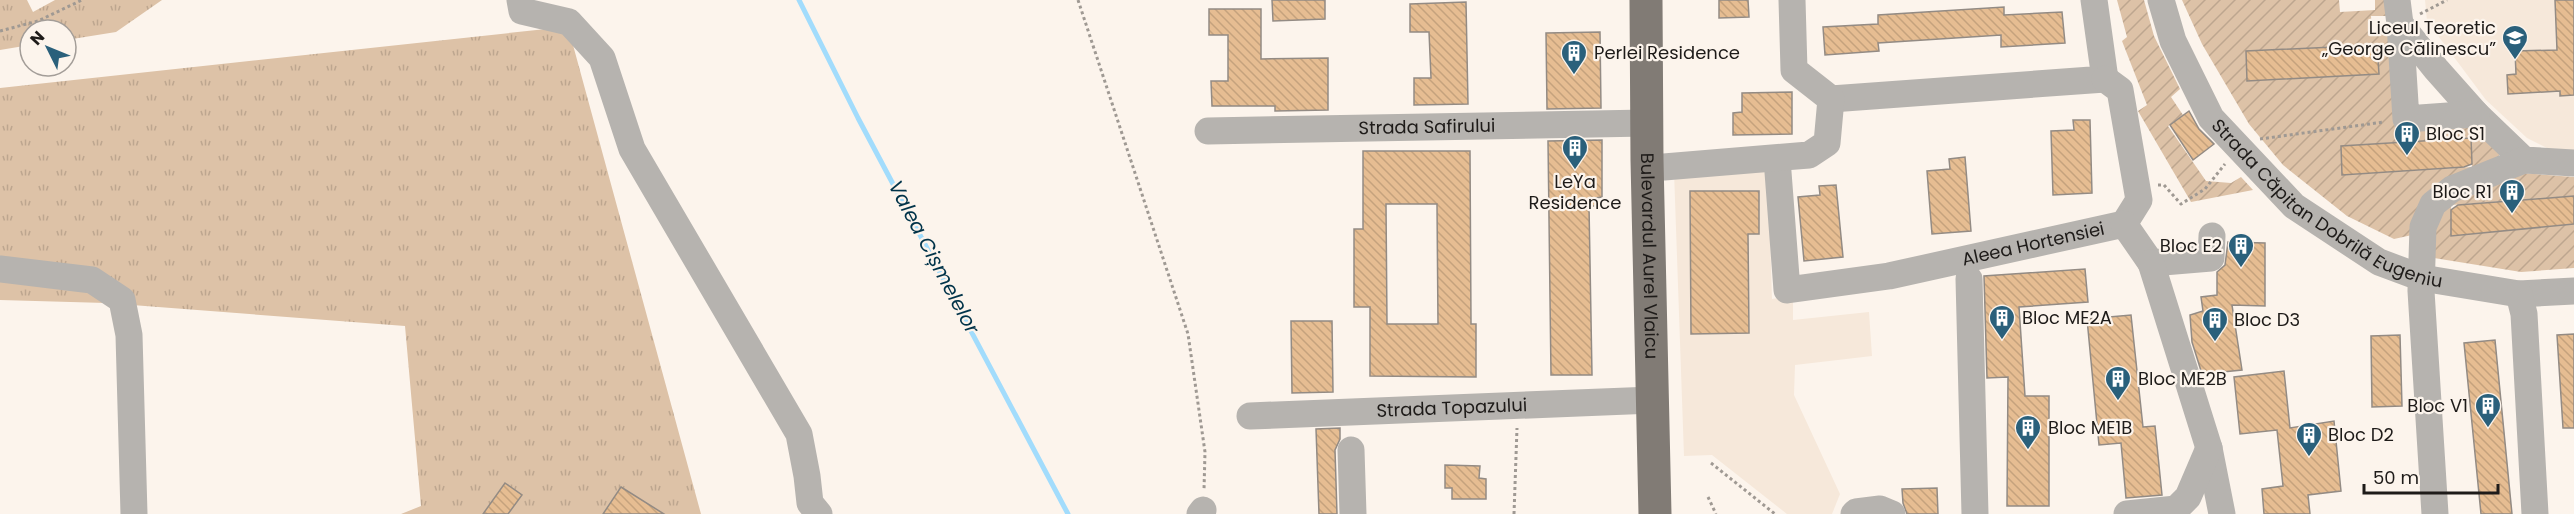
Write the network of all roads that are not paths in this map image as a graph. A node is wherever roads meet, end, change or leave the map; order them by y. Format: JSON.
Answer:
{"nodes":[{"id":1,"x":520,"y":0,"type":"edge"},
{"id":2,"x":1646,"y":0,"type":"edge"},
{"id":3,"x":1661,"y":0,"type":"edge"},
{"id":4,"x":1792,"y":0,"type":"edge"},
{"id":5,"x":2094,"y":0,"type":"edge"},
{"id":6,"x":2161,"y":0,"type":"edge"},
{"id":7,"x":2405,"y":13,"type":"edge"},
{"id":8,"x":2105,"y":79,"type":"junction"},
{"id":9,"x":1831,"y":99,"type":"junction"},
{"id":10,"x":2476,"y":114,"type":"junction"},
{"id":11,"x":1647,"y":123,"type":"junction"},
{"id":12,"x":1208,"y":131,"type":"dead end"},
{"id":13,"x":1777,"y":159,"type":"junction"},
{"id":14,"x":2524,"y":160,"type":"junction"},
{"id":15,"x":2574,"y":163,"type":"edge"},
{"id":16,"x":1664,"y":167,"type":"junction"},
{"id":17,"x":2124,"y":224,"type":"junction"},
{"id":18,"x":2212,"y":236,"type":"dead end"},
{"id":19,"x":2151,"y":263,"type":"junction"},
{"id":20,"x":0,"y":269,"type":"edge"},
{"id":21,"x":2422,"y":278,"type":"junction"},
{"id":22,"x":1969,"y":279,"type":"dead end"},
{"id":23,"x":2574,"y":291,"type":"edge"},
{"id":24,"x":2519,"y":294,"type":"junction"},
{"id":25,"x":1653,"y":400,"type":"junction"},
{"id":26,"x":1250,"y":416,"type":"dead end"},
{"id":27,"x":2209,"y":448,"type":"junction"},
{"id":28,"x":1351,"y":450,"type":"dead end"},
{"id":29,"x":813,"y":510,"type":"edge"},
{"id":30,"x":1657,"y":511,"type":"edge"},
{"id":31,"x":134,"y":514,"type":"edge"},
{"id":32,"x":1353,"y":514,"type":"edge"},
{"id":33,"x":1854,"y":514,"type":"edge"},
{"id":34,"x":1892,"y":514,"type":"edge"},
{"id":35,"x":1975,"y":514,"type":"edge"},
{"id":36,"x":2127,"y":514,"type":"edge"},
{"id":37,"x":2222,"y":514,"type":"edge"},
{"id":38,"x":2436,"y":514,"type":"edge"},
{"id":39,"x":2535,"y":514,"type":"edge"}],
"edges":[{"from":1,"to":29,"type":"street"},
{"from":2,"to":11,"type":"main road","name":"Bulevardul Aurel Vlaicu"},
{"from":3,"to":16,"type":"main road","name":"Bulevardul Aurel Vlaicu"},
{"from":4,"to":9,"type":"street"},
{"from":5,"to":8,"type":"street","name":"Aleea Hortensiei"},
{"from":6,"to":21,"type":"street","name":"Strada Căpitan Dobrilă Eugeniu"},
{"from":7,"to":10,"type":"street"},
{"from":7,"to":10,"type":"street"},
{"from":8,"to":9,"type":"street"},
{"from":8,"to":17,"type":"street","name":"Aleea Hortensiei"},
{"from":9,"to":13,"type":"street"},
{"from":10,"to":14,"type":"street"},
{"from":11,"to":12,"type":"street","name":"Strada Safirului"},
{"from":11,"to":25,"type":"main road","name":"Bulevardul Aurel Vlaicu"},
{"from":13,"to":16,"type":"street"},
{"from":13,"to":17,"type":"street","name":"Aleea Hortensiei"},
{"from":14,"to":15,"type":"street"},
{"from":14,"to":21,"type":"street"},
{"from":16,"to":30,"type":"main road","name":"Bulevardul Aurel Vlaicu"},
{"from":17,"to":19,"type":"street"},
{"from":18,"to":19,"type":"street"},
{"from":19,"to":27,"type":"street"},
{"from":20,"to":31,"type":"street"},
{"from":21,"to":24,"type":"street","name":"Strada Căpitan Dobrilă Eugeniu"},
{"from":21,"to":38,"type":"street"},
{"from":22,"to":35,"type":"street"},
{"from":23,"to":24,"type":"street","name":"Strada Căpitan Dobrilă Eugeniu"},
{"from":24,"to":39,"type":"street"},
{"from":25,"to":26,"type":"street","name":"Strada Topazului"},
{"from":25,"to":30,"type":"main road","name":"Bulevardul Aurel Vlaicu"},
{"from":27,"to":36,"type":"street"},
{"from":27,"to":37,"type":"street"},
{"from":28,"to":32,"type":"street"},
{"from":33,"to":34,"type":"street"}]}
